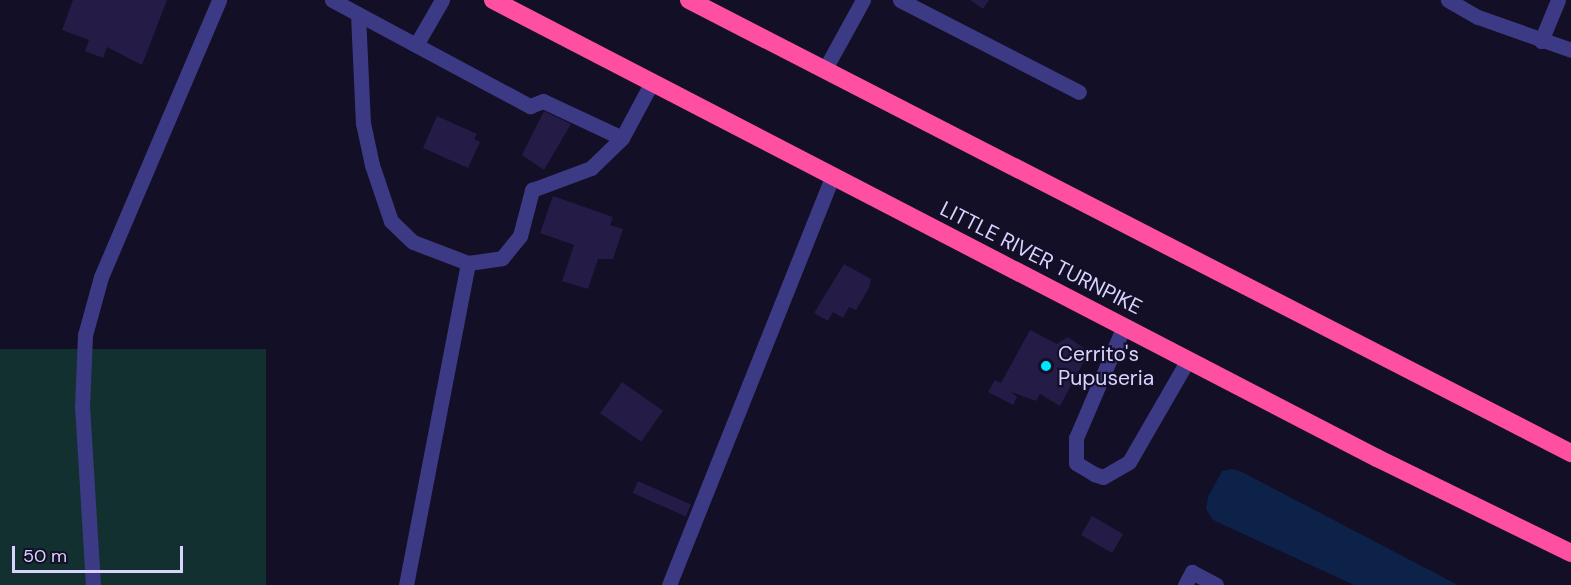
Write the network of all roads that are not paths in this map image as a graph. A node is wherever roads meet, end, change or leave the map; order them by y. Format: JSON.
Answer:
{"nodes":[{"id":1,"x":219,"y":0,"type":"edge"},
{"id":2,"x":332,"y":0,"type":"edge"},
{"id":3,"x":442,"y":0,"type":"edge"},
{"id":4,"x":493,"y":0,"type":"edge"},
{"id":5,"x":688,"y":0,"type":"edge"},
{"id":6,"x":863,"y":0,"type":"edge"},
{"id":7,"x":900,"y":0,"type":"edge"},
{"id":8,"x":1448,"y":0,"type":"edge"},
{"id":9,"x":1558,"y":0,"type":"edge"},
{"id":10,"x":358,"y":14,"type":"junction"},
{"id":11,"x":1541,"y":41,"type":"junction"},
{"id":12,"x":416,"y":45,"type":"junction"},
{"id":13,"x":1571,"y":50,"type":"edge"},
{"id":14,"x":825,"y":69,"type":"junction"},
{"id":15,"x":652,"y":82,"type":"junction"},
{"id":16,"x":1079,"y":92,"type":"dead end"},
{"id":17,"x":622,"y":138,"type":"junction"},
{"id":18,"x":833,"y":176,"type":"junction"},
{"id":19,"x":468,"y":263,"type":"junction"},
{"id":20,"x":1124,"y":326,"type":"junction"},
{"id":21,"x":1188,"y":360,"type":"junction"},
{"id":22,"x":1571,"y":453,"type":"edge"},
{"id":23,"x":1571,"y":552,"type":"edge"},
{"id":24,"x":93,"y":585,"type":"edge"},
{"id":25,"x":406,"y":585,"type":"edge"},
{"id":26,"x":669,"y":585,"type":"edge"},
{"id":27,"x":1185,"y":585,"type":"edge"},
{"id":28,"x":1216,"y":585,"type":"edge"}],
"edges":[{"from":1,"to":24,"type":"lane"},
{"from":2,"to":10,"type":"lane"},
{"from":3,"to":12,"type":"lane"},
{"from":4,"to":15,"type":"highway","name":"LITTLE RIVER TURNPIKE"},
{"from":5,"to":14,"type":"highway"},
{"from":6,"to":14,"type":"lane"},
{"from":7,"to":16,"type":"lane"},
{"from":8,"to":11,"type":"lane"},
{"from":9,"to":11,"type":"lane"},
{"from":10,"to":12,"type":"lane"},
{"from":10,"to":19,"type":"lane"},
{"from":11,"to":13,"type":"lane"},
{"from":12,"to":17,"type":"lane"},
{"from":14,"to":22,"type":"highway"},
{"from":15,"to":17,"type":"lane"},
{"from":15,"to":18,"type":"highway","name":"LITTLE RIVER TURNPIKE"},
{"from":17,"to":19,"type":"lane"},
{"from":18,"to":20,"type":"highway","name":"LITTLE RIVER TURNPIKE"},
{"from":18,"to":26,"type":"lane"},
{"from":19,"to":25,"type":"lane"},
{"from":20,"to":21,"type":"highway","name":"LITTLE RIVER TURNPIKE"},
{"from":20,"to":21,"type":"lane"},
{"from":21,"to":23,"type":"highway","name":"LITTLE RIVER TURNPIKE"},
{"from":27,"to":28,"type":"lane"}]}
